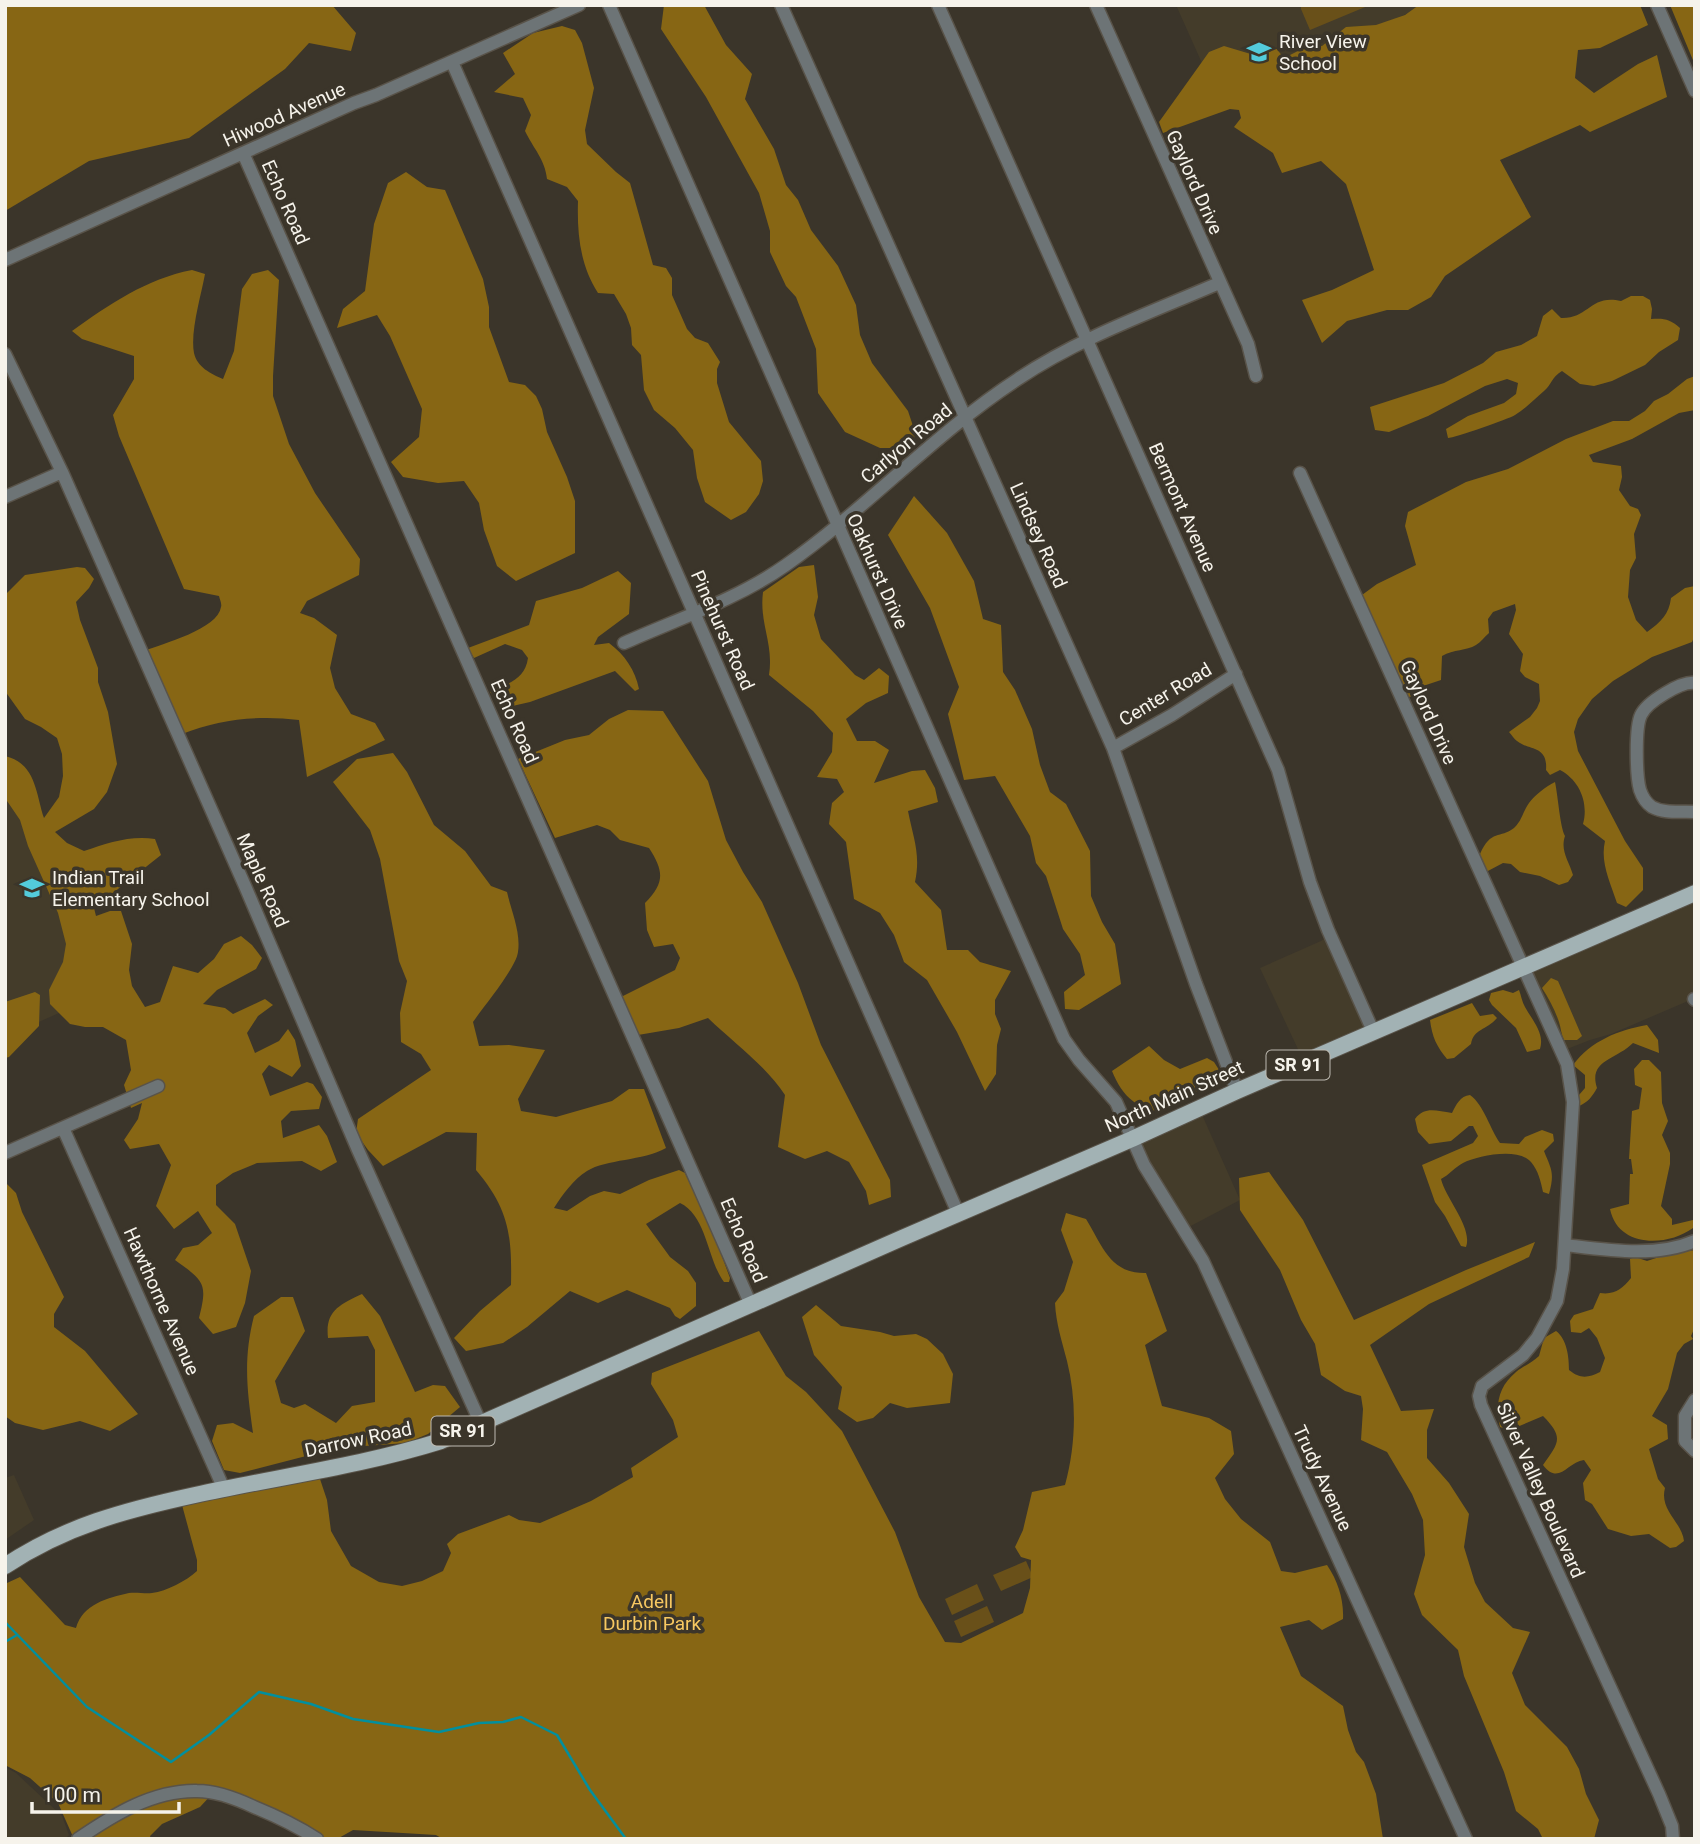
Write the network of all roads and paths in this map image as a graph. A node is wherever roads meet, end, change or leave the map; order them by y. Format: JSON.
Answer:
{"nodes":[{"id":1,"x":579,"y":5,"type":"edge"},
{"id":2,"x":609,"y":5,"type":"edge"},
{"id":3,"x":781,"y":5,"type":"edge"},
{"id":4,"x":939,"y":5,"type":"edge"},
{"id":5,"x":1096,"y":5,"type":"edge"},
{"id":6,"x":1657,"y":5,"type":"edge"},
{"id":7,"x":452,"y":62,"type":"junction"},
{"id":8,"x":1695,"y":91,"type":"edge"},
{"id":9,"x":243,"y":153,"type":"junction"},
{"id":10,"x":5,"y":260,"type":"edge"},
{"id":11,"x":1219,"y":283,"type":"junction"},
{"id":12,"x":1088,"y":340,"type":"junction"},
{"id":13,"x":5,"y":354,"type":"edge"},
{"id":14,"x":1256,"y":376,"type":"dead end"},
{"id":15,"x":965,"y":418,"type":"junction"},
{"id":16,"x":62,"y":472,"type":"junction"},
{"id":17,"x":1300,"y":473,"type":"dead end"},
{"id":18,"x":5,"y":497,"type":"edge"},
{"id":19,"x":838,"y":527,"type":"junction"},
{"id":20,"x":695,"y":612,"type":"junction"},
{"id":21,"x":624,"y":643,"type":"dead end"},
{"id":22,"x":1237,"y":674,"type":"junction"},
{"id":23,"x":1695,"y":683,"type":"edge"},
{"id":24,"x":1113,"y":748,"type":"junction"},
{"id":25,"x":1695,"y":812,"type":"edge"},
{"id":26,"x":1695,"y":893,"type":"edge"},
{"id":27,"x":1523,"y":967,"type":"junction"},
{"id":28,"x":1373,"y":1031,"type":"junction"},
{"id":29,"x":158,"y":1086,"type":"dead end"},
{"id":30,"x":1237,"y":1091,"type":"junction"},
{"id":31,"x":63,"y":1128,"type":"junction"},
{"id":32,"x":1132,"y":1139,"type":"junction"},
{"id":33,"x":5,"y":1153,"type":"edge"},
{"id":34,"x":958,"y":1213,"type":"junction"},
{"id":35,"x":902,"y":1238,"type":"joint"},
{"id":36,"x":1695,"y":1241,"type":"edge"},
{"id":37,"x":1566,"y":1245,"type":"junction"},
{"id":38,"x":751,"y":1305,"type":"junction"},
{"id":39,"x":1695,"y":1400,"type":"edge"},
{"id":40,"x":481,"y":1424,"type":"junction"},
{"id":41,"x":1695,"y":1451,"type":"edge"},
{"id":42,"x":224,"y":1489,"type":"junction"},
{"id":43,"x":5,"y":1566,"type":"edge"},
{"id":44,"x":78,"y":1839,"type":"edge"},
{"id":45,"x":317,"y":1839,"type":"edge"},
{"id":46,"x":1466,"y":1839,"type":"edge"},
{"id":47,"x":1673,"y":1839,"type":"edge"}],
"edges":[{"from":1,"to":7,"type":"street","name":"Hiwood Avenue"},
{"from":2,"to":19,"type":"street","name":"Oakhurst Drive"},
{"from":3,"to":15,"type":"street","name":"Lindsey Road"},
{"from":4,"to":12,"type":"street","name":"Bermont Avenue"},
{"from":5,"to":11,"type":"street","name":"Gaylord Drive"},
{"from":6,"to":8,"type":"street"},
{"from":7,"to":9,"type":"street","name":"Hiwood Avenue"},
{"from":7,"to":20,"type":"street","name":"Pinehurst Road"},
{"from":9,"to":10,"type":"street","name":"Hiwood Avenue"},
{"from":9,"to":38,"type":"street","name":"Echo Road"},
{"from":11,"to":12,"type":"street","name":"Carlyon Road"},
{"from":11,"to":14,"type":"street","name":"Gaylord Drive"},
{"from":12,"to":15,"type":"street","name":"Carlyon Road"},
{"from":12,"to":22,"type":"street","name":"Bermont Avenue"},
{"from":13,"to":16,"type":"street","name":"Maple Road"},
{"from":15,"to":19,"type":"street","name":"Carlyon Road"},
{"from":15,"to":24,"type":"street","name":"Lindsey Road"},
{"from":16,"to":18,"type":"street"},
{"from":16,"to":40,"type":"street","name":"Maple Road"},
{"from":17,"to":27,"type":"street","name":"Gaylord Drive"},
{"from":19,"to":20,"type":"street","name":"Carlyon Road"},
{"from":19,"to":32,"type":"street","name":"Oakhurst Drive"},
{"from":20,"to":21,"type":"street","name":"Carlyon Road"},
{"from":20,"to":34,"type":"street","name":"Pinehurst Road"},
{"from":22,"to":24,"type":"street","name":"Center Road"},
{"from":22,"to":28,"type":"street","name":"Bermont Avenue"},
{"from":23,"to":25,"type":"street"},
{"from":24,"to":30,"type":"street","name":"Lindsey Road"},
{"from":26,"to":27,"type":"main road","name":"North Main Street","number":"SR 91"},
{"from":27,"to":28,"type":"main road","name":"North Main Street","number":"SR 91"},
{"from":27,"to":37,"type":"street","name":"Silver Valley Boulevard"},
{"from":28,"to":30,"type":"main road","name":"North Main Street","number":"SR 91"},
{"from":29,"to":31,"type":"street"},
{"from":30,"to":32,"type":"main road","name":"North Main Street","number":"SR 91"},
{"from":31,"to":33,"type":"street"},
{"from":31,"to":42,"type":"street","name":"Hawthorne Avenue"},
{"from":32,"to":34,"type":"main road","name":"North Main Street","number":"SR 91"},
{"from":32,"to":46,"type":"street","name":"Trudy Avenue"},
{"from":34,"to":35,"type":"main road","name":"North Main Street","number":"SR 91"},
{"from":35,"to":38,"type":"main road","name":"Darrow Road","number":"SR 91"},
{"from":36,"to":37,"type":"street"},
{"from":37,"to":47,"type":"street","name":"Silver Valley Boulevard"},
{"from":38,"to":40,"type":"main road","name":"Darrow Road","number":"SR 91"},
{"from":39,"to":41,"type":"street"},
{"from":40,"to":42,"type":"main road","name":"Darrow Road","number":"SR 91"},
{"from":42,"to":43,"type":"main road","name":"Darrow Road","number":"SR 91"},
{"from":44,"to":45,"type":"street"}]}
